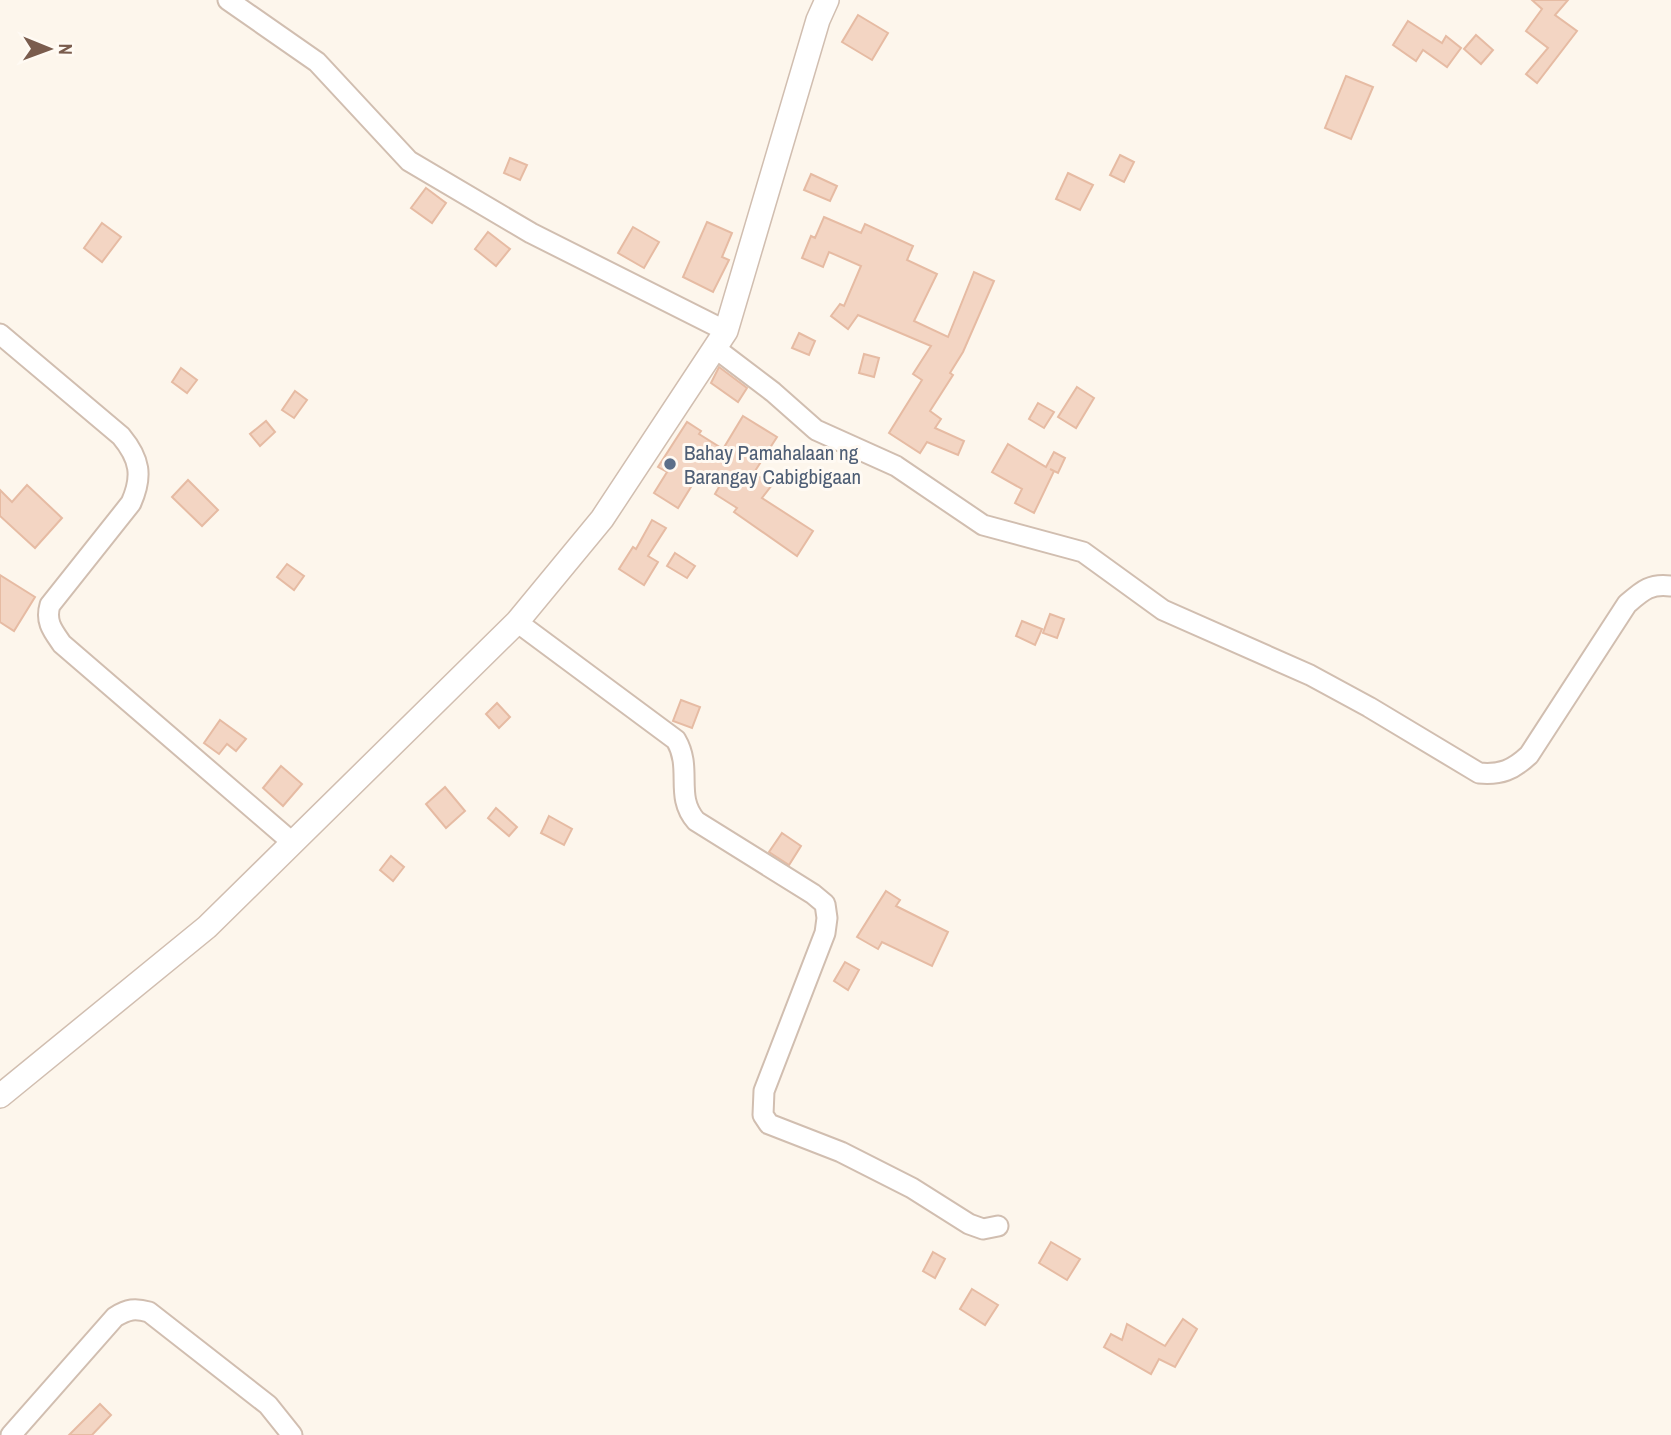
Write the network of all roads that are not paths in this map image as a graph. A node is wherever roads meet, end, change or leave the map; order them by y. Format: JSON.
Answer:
{"nodes":[{"id":1,"x":228,"y":0,"type":"edge"},
{"id":2,"x":827,"y":0,"type":"edge"},
{"id":3,"x":0,"y":334,"type":"edge"},
{"id":4,"x":721,"y":340,"type":"junction"},
{"id":5,"x":1671,"y":586,"type":"edge"},
{"id":6,"x":517,"y":622,"type":"junction"},
{"id":7,"x":293,"y":843,"type":"junction"},
{"id":8,"x":0,"y":1096,"type":"edge"},
{"id":9,"x":999,"y":1226,"type":"dead end"},
{"id":10,"x":11,"y":1435,"type":"edge"},
{"id":11,"x":292,"y":1435,"type":"edge"}],
"edges":[{"from":1,"to":4,"type":"street"},
{"from":2,"to":4,"type":"street"},
{"from":3,"to":7,"type":"street"},
{"from":4,"to":5,"type":"street"},
{"from":4,"to":6,"type":"street"},
{"from":6,"to":7,"type":"street"},
{"from":6,"to":9,"type":"street"},
{"from":7,"to":8,"type":"street"},
{"from":10,"to":11,"type":"street"}]}
